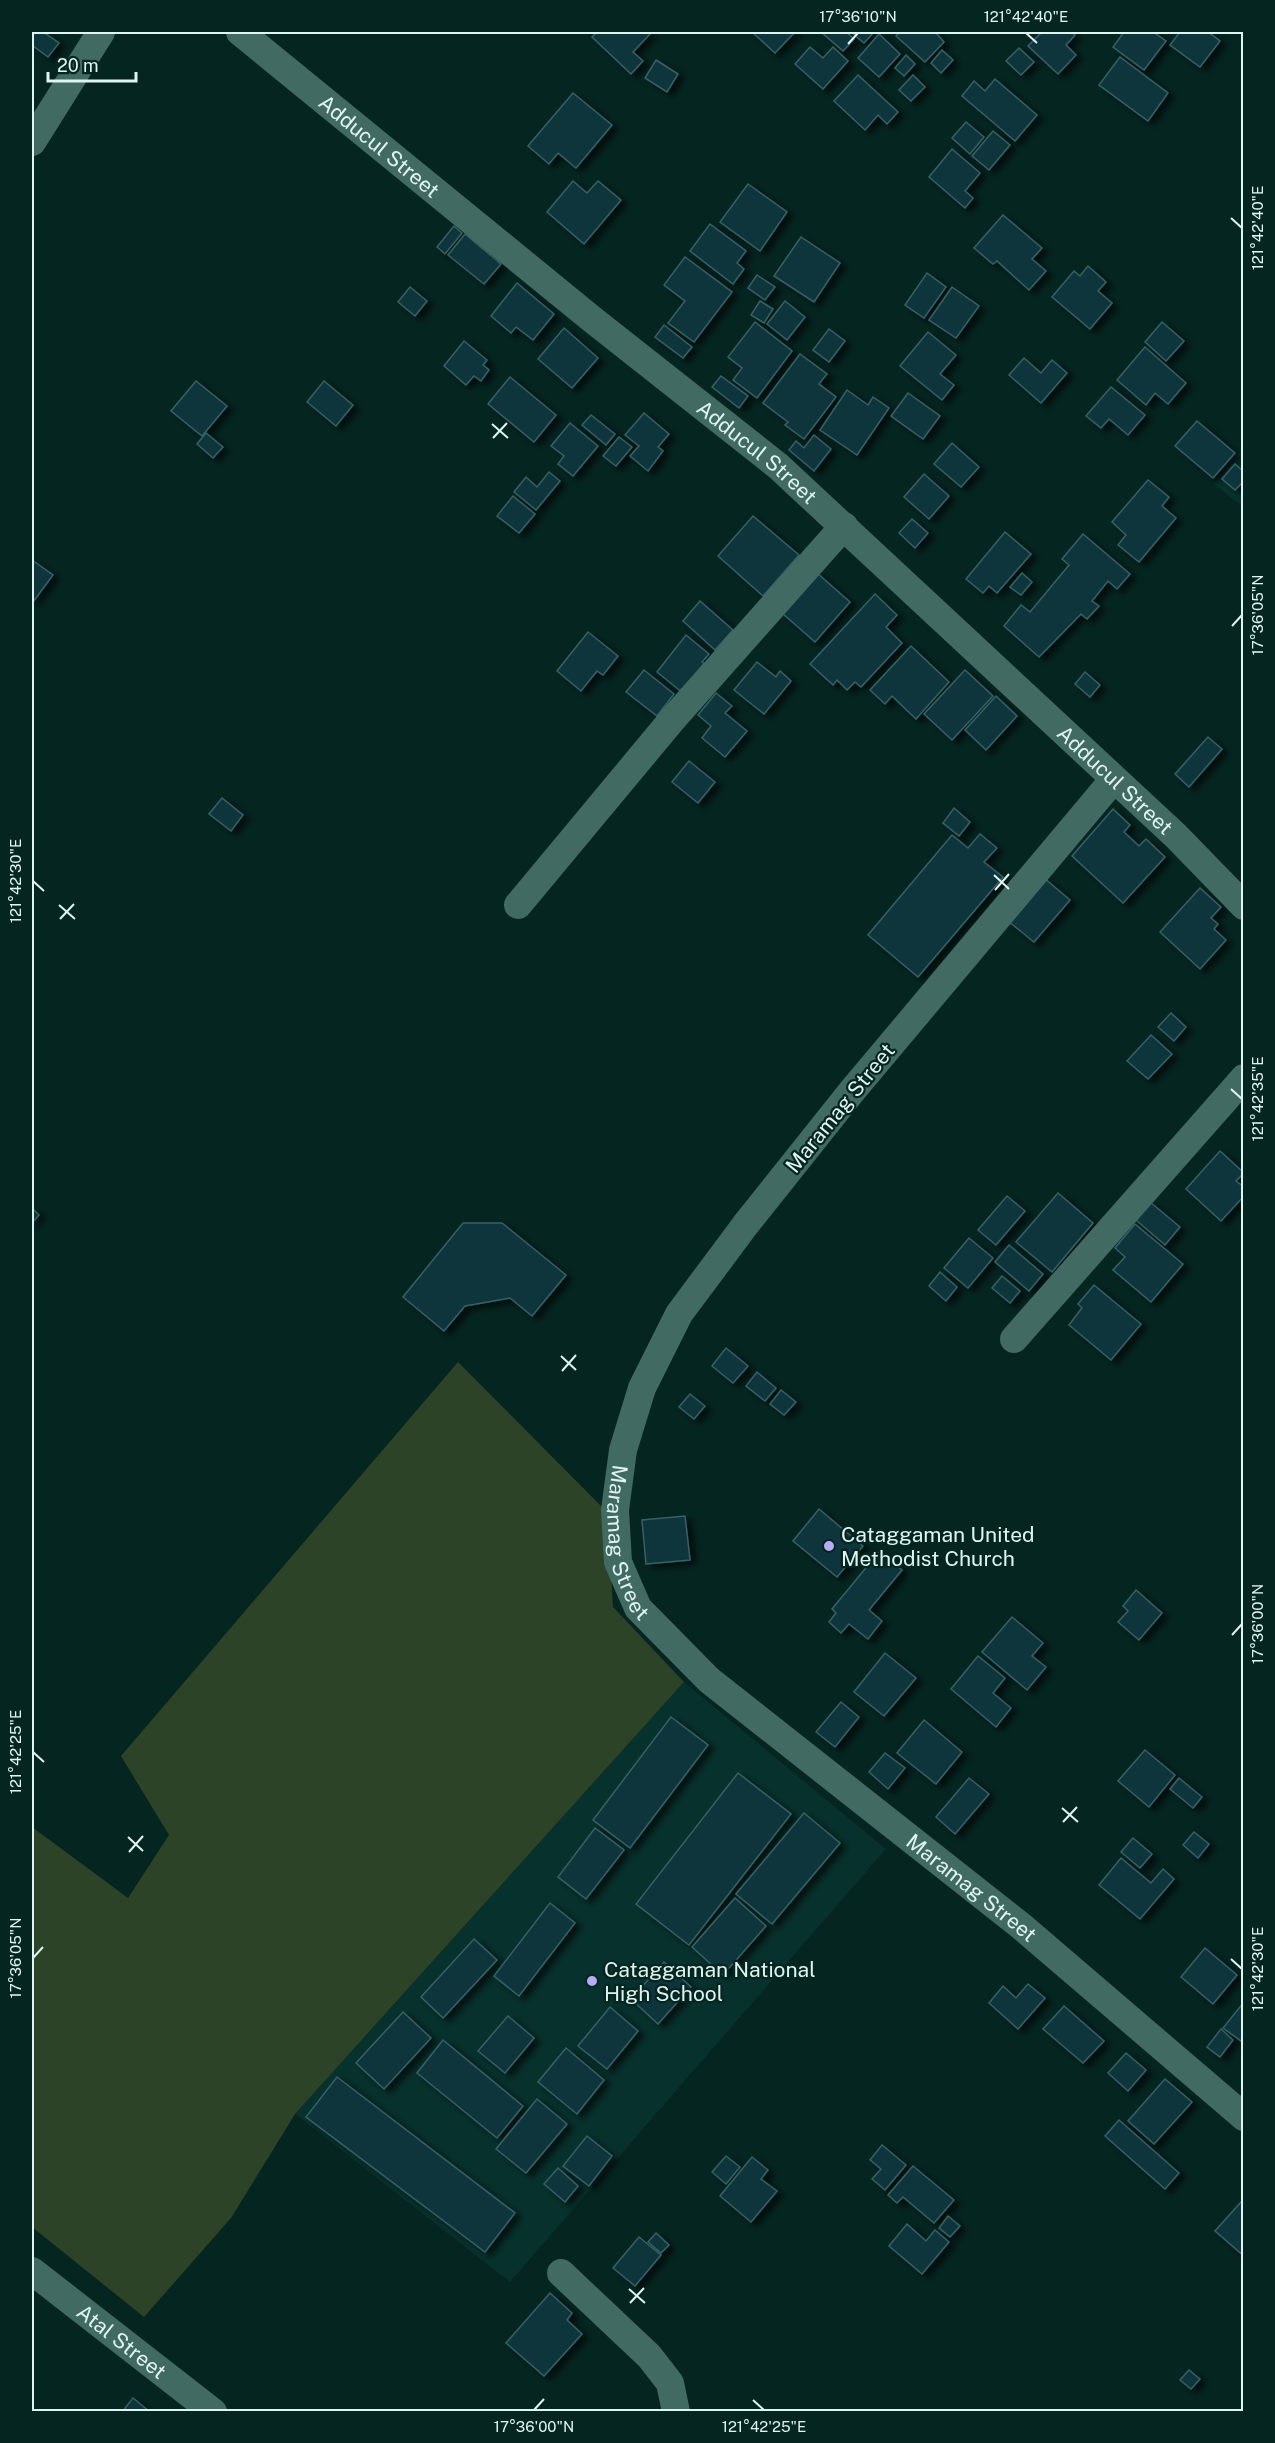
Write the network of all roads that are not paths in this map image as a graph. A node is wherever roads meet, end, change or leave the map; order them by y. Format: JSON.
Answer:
{"nodes":[{"id":1,"x":101,"y":32,"type":"edge"},
{"id":2,"x":240,"y":32,"type":"edge"},
{"id":3,"x":32,"y":142,"type":"edge"},
{"id":4,"x":843,"y":526,"type":"junction"},
{"id":5,"x":1114,"y":779,"type":"junction"},
{"id":6,"x":518,"y":904,"type":"dead end"},
{"id":7,"x":1244,"y":906,"type":"edge"},
{"id":8,"x":1244,"y":1078,"type":"edge"},
{"id":9,"x":1014,"y":1339,"type":"dead end"},
{"id":10,"x":1244,"y":2116,"type":"edge"},
{"id":11,"x":32,"y":2271,"type":"edge"},
{"id":12,"x":561,"y":2273,"type":"dead end"},
{"id":13,"x":213,"y":2412,"type":"edge"},
{"id":14,"x":676,"y":2412,"type":"edge"}],
"edges":[{"from":1,"to":3,"type":"street"},
{"from":2,"to":4,"type":"street","name":"Adducul Street"},
{"from":4,"to":5,"type":"street","name":"Adducul Street"},
{"from":4,"to":6,"type":"street"},
{"from":5,"to":7,"type":"street","name":"Adducul Street"},
{"from":5,"to":10,"type":"street","name":"Maramag Street"},
{"from":8,"to":9,"type":"street"},
{"from":11,"to":13,"type":"street","name":"Atal Street"},
{"from":12,"to":14,"type":"street"}]}
